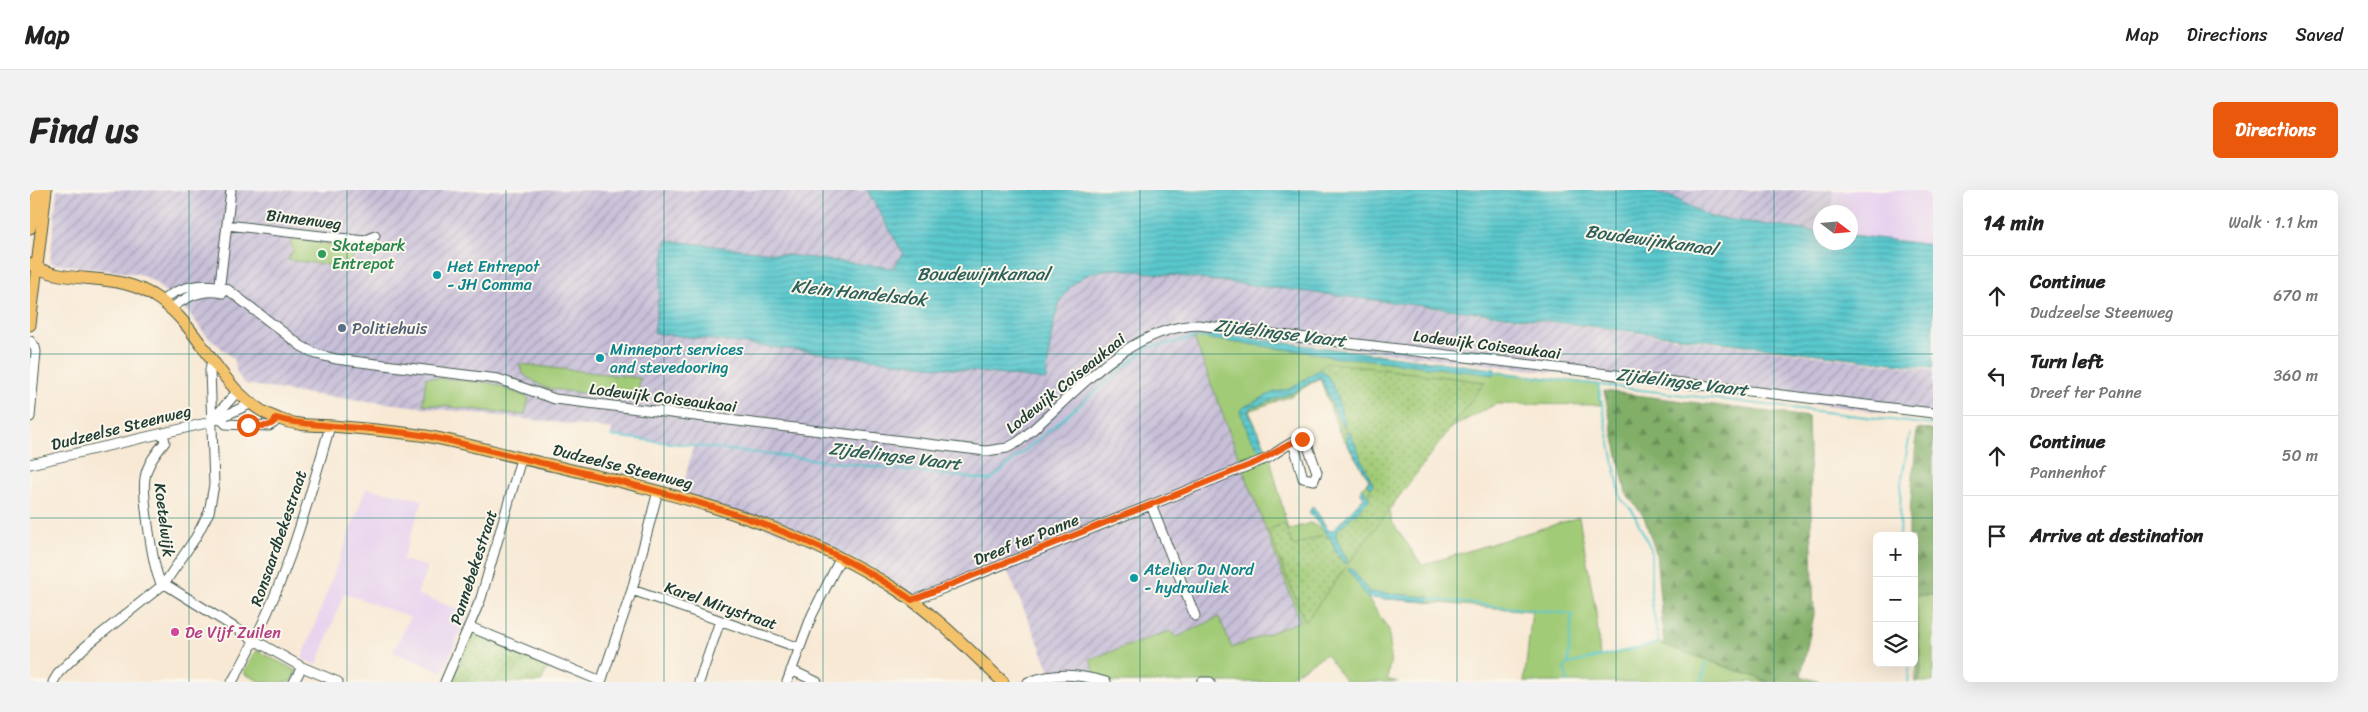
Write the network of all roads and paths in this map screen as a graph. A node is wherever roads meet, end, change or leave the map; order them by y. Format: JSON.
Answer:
{"nodes":[{"id":1,"x":38,"y":190,"type":"edge"},
{"id":2,"x":46,"y":190,"type":"edge"},
{"id":3,"x":231,"y":190,"type":"edge"},
{"id":4,"x":227,"y":225,"type":"junction"},
{"id":5,"x":30,"y":228,"type":"edge"},
{"id":6,"x":375,"y":236,"type":"dead end"},
{"id":7,"x":34,"y":266,"type":"edge"},
{"id":8,"x":220,"y":290,"type":"junction"},
{"id":9,"x":166,"y":305,"type":"junction"},
{"id":10,"x":30,"y":324,"type":"edge"},
{"id":11,"x":30,"y":342,"type":"edge"},
{"id":12,"x":212,"y":360,"type":"junction"},
{"id":13,"x":237,"y":392,"type":"junction"},
{"id":14,"x":250,"y":404,"type":"junction"},
{"id":15,"x":1933,"y":413,"type":"edge"},
{"id":16,"x":30,"y":416,"type":"edge"},
{"id":17,"x":276,"y":418,"type":"junction"},
{"id":18,"x":215,"y":420,"type":"junction"},
{"id":19,"x":330,"y":426,"type":"junction"},
{"id":20,"x":163,"y":434,"type":"junction"},
{"id":21,"x":1293,"y":442,"type":"dead end"},
{"id":22,"x":521,"y":459,"type":"junction"},
{"id":23,"x":30,"y":464,"type":"edge"},
{"id":24,"x":658,"y":491,"type":"junction"},
{"id":25,"x":1151,"y":504,"type":"junction"},
{"id":26,"x":840,"y":559,"type":"junction"},
{"id":27,"x":164,"y":584,"type":"junction"},
{"id":28,"x":632,"y":590,"type":"junction"},
{"id":29,"x":912,"y":600,"type":"junction"},
{"id":30,"x":1195,"y":616,"type":"dead end"},
{"id":31,"x":720,"y":621,"type":"junction"},
{"id":32,"x":470,"y":627,"type":"junction"},
{"id":33,"x":256,"y":641,"type":"junction"},
{"id":34,"x":800,"y":648,"type":"junction"},
{"id":35,"x":302,"y":667,"type":"junction"},
{"id":36,"x":791,"y":670,"type":"junction"},
{"id":37,"x":53,"y":682,"type":"edge"},
{"id":38,"x":232,"y":682,"type":"edge"},
{"id":39,"x":294,"y":682,"type":"edge"},
{"id":40,"x":338,"y":682,"type":"edge"},
{"id":41,"x":446,"y":682,"type":"edge"},
{"id":42,"x":601,"y":682,"type":"edge"},
{"id":43,"x":700,"y":682,"type":"edge"},
{"id":44,"x":787,"y":682,"type":"edge"},
{"id":45,"x":817,"y":682,"type":"edge"},
{"id":46,"x":1003,"y":682,"type":"edge"},
{"id":47,"x":1028,"y":682,"type":"edge"},
{"id":48,"x":1106,"y":682,"type":"edge"},
{"id":49,"x":1202,"y":682,"type":"edge"},
{"id":50,"x":1210,"y":682,"type":"edge"}],
"edges":[{"from":1,"to":5,"type":"main road"},
{"from":2,"to":7,"type":"main road"},
{"from":3,"to":4,"type":"street"},
{"from":4,"to":6,"type":"street","name":"Binnenweg"},
{"from":4,"to":8,"type":"street"},
{"from":7,"to":9,"type":"main road","name":"Dudzeelse Steenweg"},
{"from":7,"to":10,"type":"main road"},
{"from":8,"to":9,"type":"street"},
{"from":8,"to":15,"type":"street","name":"Lodewijk Coiseaukaai"},
{"from":9,"to":12,"type":"main road","name":"Dudzeelse Steenweg"},
{"from":11,"to":16,"type":"street"},
{"from":12,"to":13,"type":"main road","name":"Dudzeelse Steenweg"},
{"from":12,"to":18,"type":"street"},
{"from":13,"to":14,"type":"main road","name":"Dudzeelse Steenweg"},
{"from":13,"to":18,"type":"street"},
{"from":14,"to":17,"type":"main road","name":"Dudzeelse Steenweg"},
{"from":14,"to":18,"type":"street","name":"Dudzeelse Steenweg"},
{"from":17,"to":18,"type":"street"},
{"from":17,"to":19,"type":"main road","name":"Dudzeelse Steenweg"},
{"from":18,"to":20,"type":"street","name":"Dudzeelse Steenweg"},
{"from":18,"to":27,"type":"street"},
{"from":19,"to":22,"type":"main road","name":"Dudzeelse Steenweg"},
{"from":19,"to":33,"type":"street","name":"Ronsaardbekestraat"},
{"from":20,"to":23,"type":"street","name":"Dudzeelse Steenweg"},
{"from":20,"to":27,"type":"street","name":"Koetelwijk"},
{"from":21,"to":25,"type":"street","name":"Dreef ter Panne"},
{"from":22,"to":24,"type":"main road","name":"Dudzeelse Steenweg"},
{"from":22,"to":32,"type":"street","name":"Pannebekestraat"},
{"from":24,"to":26,"type":"main road","name":"Dudzeelse Steenweg"},
{"from":24,"to":28,"type":"street"},
{"from":25,"to":29,"type":"street","name":"Dreef ter Panne"},
{"from":25,"to":30,"type":"street"},
{"from":26,"to":29,"type":"main road","name":"Dudzeelse Steenweg"},
{"from":26,"to":34,"type":"street"},
{"from":27,"to":33,"type":"street"},
{"from":27,"to":37,"type":"street"},
{"from":28,"to":31,"type":"street","name":"Karel Mirystraat"},
{"from":28,"to":42,"type":"street"},
{"from":29,"to":46,"type":"main road","name":"Dudzeelse Steenweg"},
{"from":31,"to":34,"type":"street","name":"Karel Mirystraat"},
{"from":31,"to":43,"type":"street"},
{"from":32,"to":41,"type":"street","name":"Pannebekestraat"},
{"from":32,"to":42,"type":"street"},
{"from":33,"to":35,"type":"street"},
{"from":33,"to":38,"type":"street","name":"Ronsaardbekestraat"},
{"from":34,"to":36,"type":"street"},
{"from":35,"to":39,"type":"street"},
{"from":35,"to":40,"type":"street"},
{"from":36,"to":44,"type":"street"},
{"from":36,"to":45,"type":"street"},
{"from":47,"to":48,"type":"street"},
{"from":49,"to":50,"type":"street"}]}
